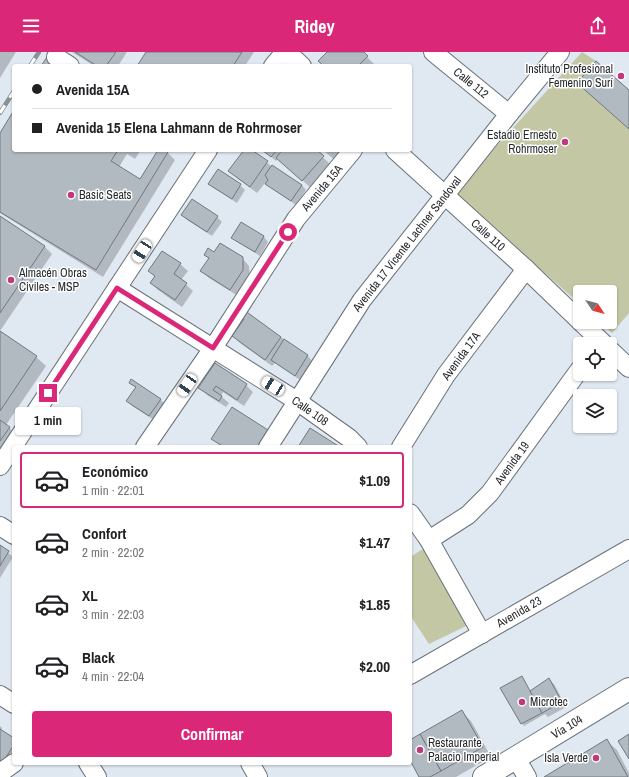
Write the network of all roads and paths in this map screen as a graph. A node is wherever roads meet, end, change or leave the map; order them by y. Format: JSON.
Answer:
{"nodes":[{"id":1,"x":286,"y":52,"type":"edge"},
{"id":2,"x":433,"y":52,"type":"edge"},
{"id":3,"x":560,"y":52,"type":"edge"},
{"id":4,"x":275,"y":64,"type":"edge"},
{"id":5,"x":300,"y":64,"type":"edge"},
{"id":6,"x":509,"y":114,"type":"junction"},
{"id":7,"x":205,"y":152,"type":"edge"},
{"id":8,"x":351,"y":152,"type":"edge"},
{"id":9,"x":397,"y":152,"type":"edge"},
{"id":10,"x":444,"y":195,"type":"junction"},
{"id":11,"x":526,"y":270,"type":"junction"},
{"id":12,"x":117,"y":288,"type":"junction"},
{"id":13,"x":573,"y":315,"type":"edge"},
{"id":14,"x":587,"y":329,"type":"edge"},
{"id":15,"x":595,"y":337,"type":"edge"},
{"id":16,"x":213,"y":348,"type":"junction"},
{"id":17,"x":617,"y":357,"type":"edge"},
{"id":18,"x":629,"y":368,"type":"edge"},
{"id":19,"x":573,"y":379,"type":"edge"},
{"id":20,"x":297,"y":401,"type":"junction"},
{"id":21,"x":14,"y":445,"type":"edge"},
{"id":22,"x":146,"y":445,"type":"edge"},
{"id":23,"x":269,"y":445,"type":"edge"},
{"id":24,"x":356,"y":445,"type":"edge"},
{"id":25,"x":401,"y":445,"type":"edge"},
{"id":26,"x":12,"y":448,"type":"edge"},
{"id":27,"x":0,"y":466,"type":"edge"},
{"id":28,"x":412,"y":516,"type":"edge"},
{"id":29,"x":0,"y":526,"type":"edge"},
{"id":30,"x":12,"y":534,"type":"edge"},
{"id":31,"x":428,"y":540,"type":"junction"},
{"id":32,"x":629,"y":549,"type":"edge"},
{"id":33,"x":482,"y":634,"type":"junction"},
{"id":34,"x":412,"y":674,"type":"edge"},
{"id":35,"x":629,"y":689,"type":"edge"},
{"id":36,"x":0,"y":695,"type":"edge"},
{"id":37,"x":12,"y":703,"type":"edge"},
{"id":38,"x":516,"y":758,"type":"junction"},
{"id":39,"x":12,"y":764,"type":"edge"},
{"id":40,"x":89,"y":765,"type":"edge"},
{"id":41,"x":0,"y":773,"type":"edge"},
{"id":42,"x":97,"y":777,"type":"edge"},
{"id":43,"x":484,"y":777,"type":"edge"},
{"id":44,"x":526,"y":777,"type":"edge"}],
"edges":[{"from":1,"to":4,"type":"street"},
{"from":1,"to":5,"type":"street"},
{"from":2,"to":6,"type":"street","name":"Calle 112"},
{"from":3,"to":6,"type":"street","name":"Avenida 17 Vicente Lachner Sandoval"},
{"from":6,"to":10,"type":"street","name":"Avenida 17 Vicente Lachner Sandoval"},
{"from":7,"to":12,"type":"street"},
{"from":8,"to":16,"type":"street","name":"Avenida 15A"},
{"from":9,"to":10,"type":"street","name":"Calle 110"},
{"from":10,"to":11,"type":"street","name":"Calle 110"},
{"from":10,"to":20,"type":"street","name":"Avenida 17 Vicente Lachner Sandoval"},
{"from":11,"to":13,"type":"street","name":"Calle 110"},
{"from":11,"to":25,"type":"street","name":"Avenida 17A"},
{"from":12,"to":16,"type":"street","name":"Calle 108"},
{"from":12,"to":21,"type":"street"},
{"from":14,"to":15,"type":"street","name":"Calle 110"},
{"from":16,"to":20,"type":"street","name":"Calle 108"},
{"from":16,"to":22,"type":"street","name":"Avenida 15A"},
{"from":17,"to":18,"type":"street","name":"Calle 110"},
{"from":19,"to":31,"type":"street","name":"Avenida 19"},
{"from":20,"to":23,"type":"street","name":"Avenida 17 Vicente Lachner Sandoval"},
{"from":20,"to":24,"type":"street","name":"Calle 108"},
{"from":26,"to":27,"type":"street"},
{"from":28,"to":31,"type":"street"},
{"from":29,"to":30,"type":"street"},
{"from":31,"to":33,"type":"street"},
{"from":32,"to":33,"type":"street","name":"Avenida 23"},
{"from":33,"to":34,"type":"street","name":"Avenida 23"},
{"from":35,"to":38,"type":"main road","name":"Vía 104"},
{"from":36,"to":37,"type":"street"},
{"from":38,"to":43,"type":"main road","name":"Vía 104"},
{"from":38,"to":44,"type":"street"},
{"from":39,"to":41,"type":"street"},
{"from":40,"to":42,"type":"street"}]}
